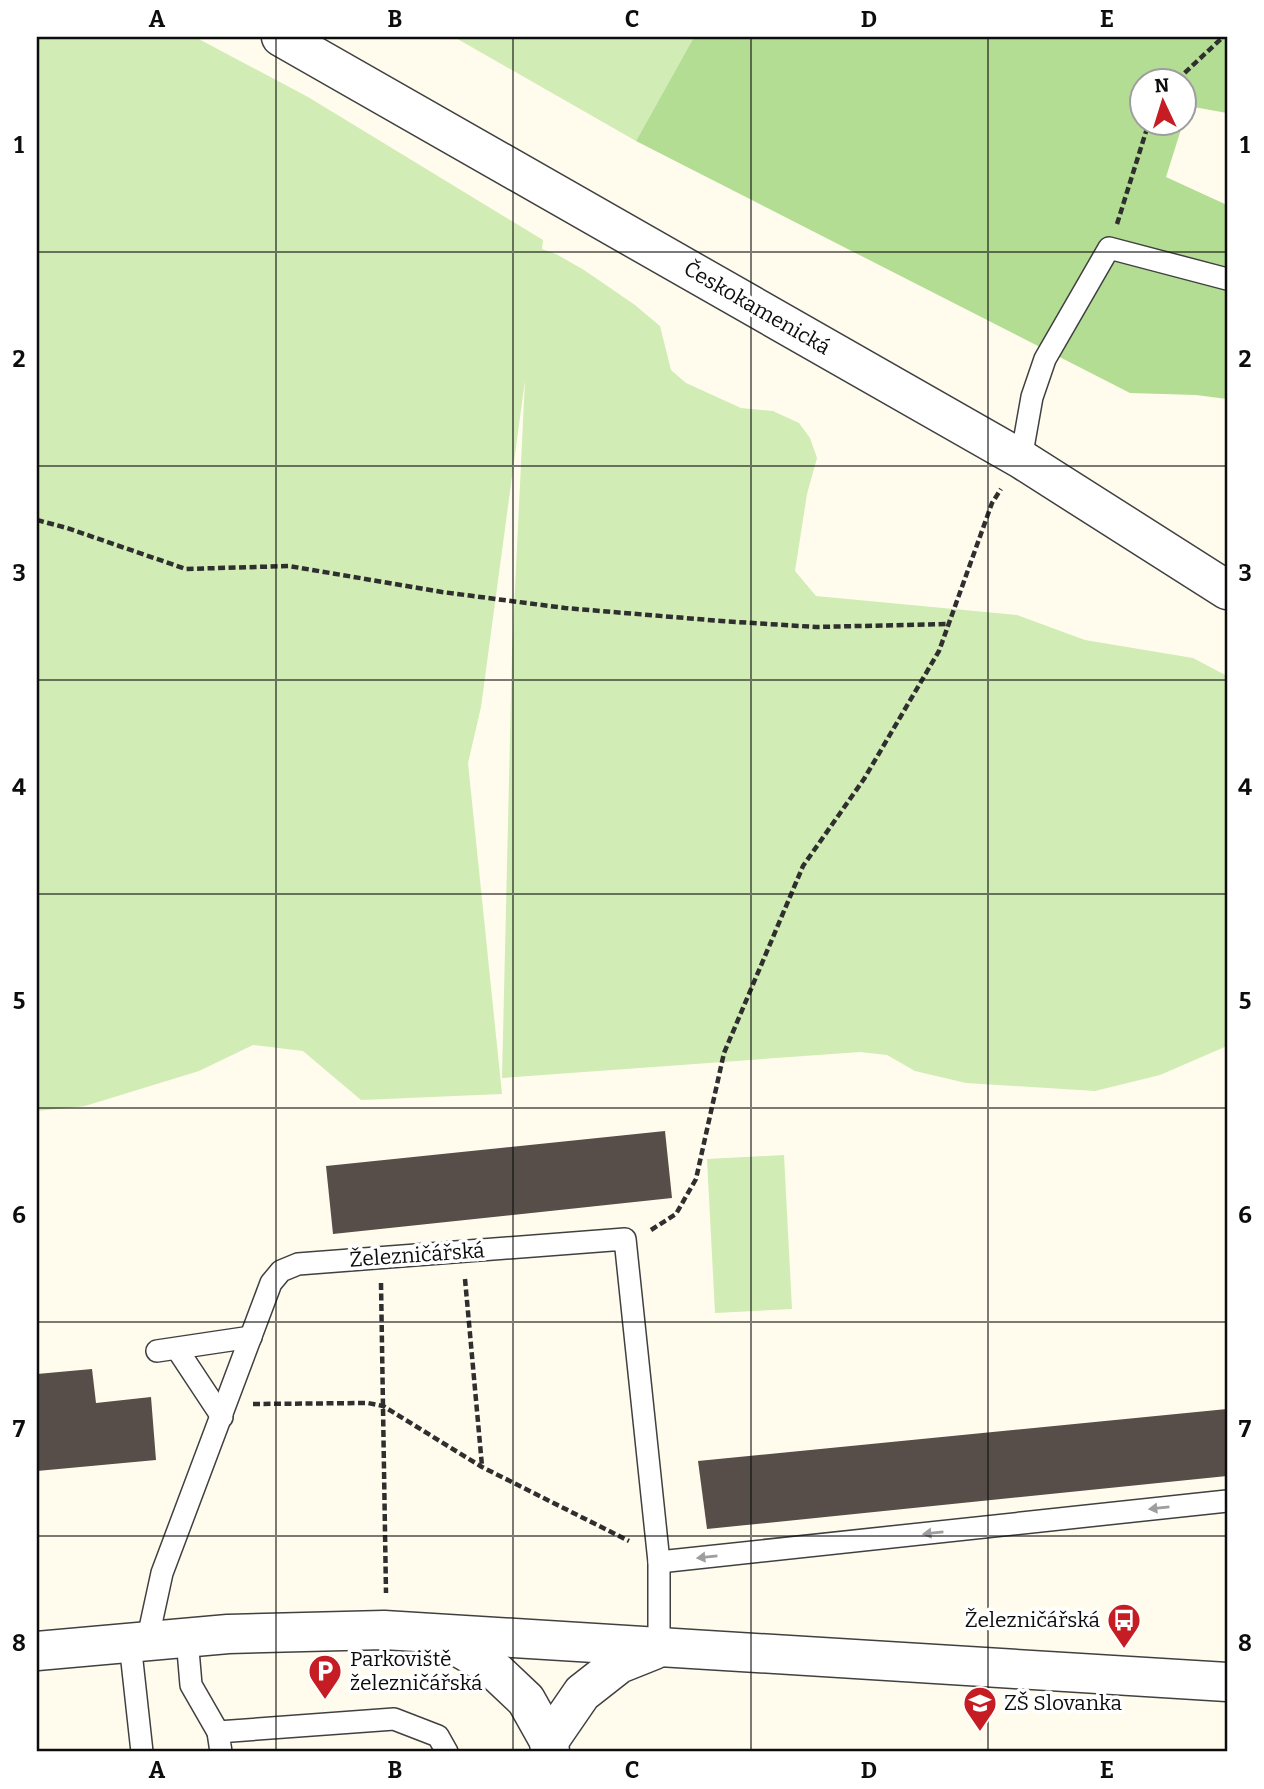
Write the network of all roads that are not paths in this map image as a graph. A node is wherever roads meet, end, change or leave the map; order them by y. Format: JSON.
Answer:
{"nodes":[{"id":1,"x":281,"y":37,"type":"edge"},
{"id":2,"x":1227,"y":279,"type":"edge"},
{"id":3,"x":1021,"y":459,"type":"junction"},
{"id":4,"x":1227,"y":590,"type":"edge"},
{"id":5,"x":251,"y":1336,"type":"junction"},
{"id":6,"x":224,"y":1411,"type":"junction"},
{"id":7,"x":1227,"y":1501,"type":"edge"},
{"id":8,"x":659,"y":1562,"type":"junction"},
{"id":9,"x":435,"y":1633,"type":"junction"},
{"id":10,"x":187,"y":1638,"type":"junction"},
{"id":11,"x":139,"y":1642,"type":"junction"},
{"id":12,"x":659,"y":1648,"type":"junction"},
{"id":13,"x":37,"y":1651,"type":"edge"},
{"id":14,"x":1227,"y":1682,"type":"edge"},
{"id":15,"x":220,"y":1742,"type":"edge"},
{"id":16,"x":550,"y":1747,"type":"edge"},
{"id":17,"x":142,"y":1752,"type":"edge"},
{"id":18,"x":447,"y":1752,"type":"edge"}],
"edges":[{"from":1,"to":3,"type":"street","name":"Českokamenická"},
{"from":2,"to":3,"type":"lane"},
{"from":3,"to":4,"type":"street","name":"Českokamenická"},
{"from":5,"to":6,"type":"lane","name":"Železničářská"},
{"from":5,"to":6,"type":"lane"},
{"from":5,"to":8,"type":"lane","name":"Železničářská"},
{"from":6,"to":11,"type":"lane","name":"Železničářská"},
{"from":7,"to":8,"type":"lane","one_way":true},
{"from":8,"to":12,"type":"lane"},
{"from":9,"to":10,"type":"street"},
{"from":9,"to":12,"type":"street"},
{"from":9,"to":16,"type":"street"},
{"from":10,"to":11,"type":"street"},
{"from":10,"to":15,"type":"lane"},
{"from":11,"to":13,"type":"street"},
{"from":11,"to":17,"type":"lane","name":"Železničářská"},
{"from":12,"to":14,"type":"street"},
{"from":12,"to":16,"type":"street"},
{"from":15,"to":18,"type":"lane"}]}
